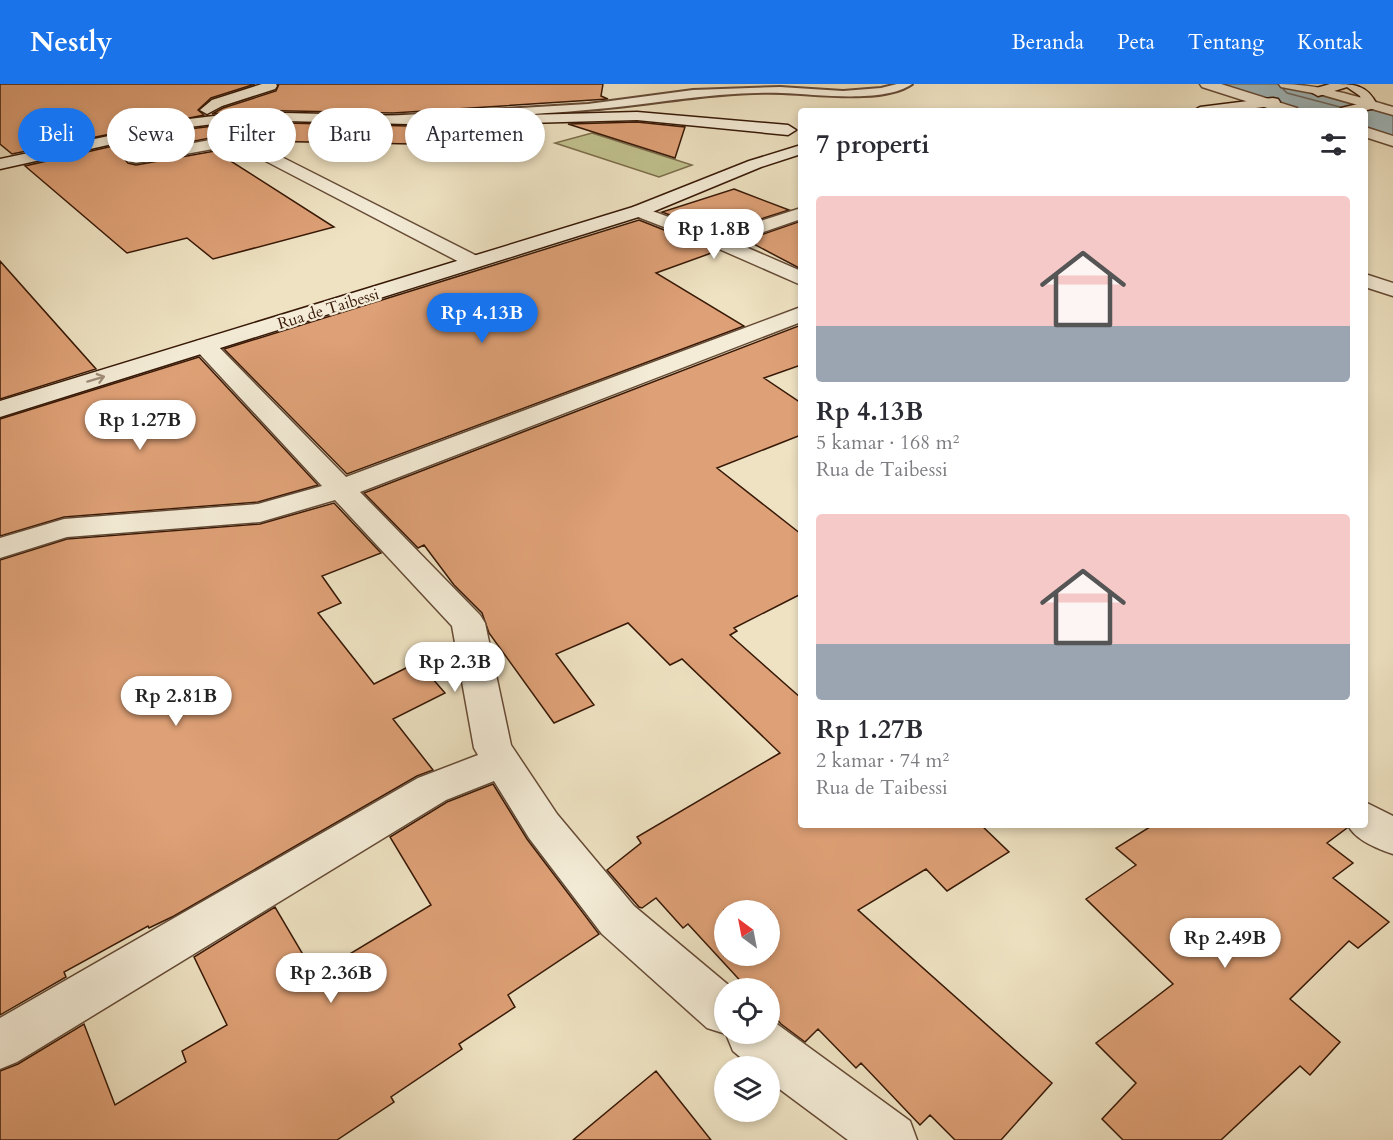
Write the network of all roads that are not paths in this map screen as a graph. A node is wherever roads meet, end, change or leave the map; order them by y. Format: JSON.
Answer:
{"nodes":[{"id":1,"x":269,"y":84,"type":"edge"},
{"id":2,"x":907,"y":84,"type":"edge"},
{"id":3,"x":1207,"y":84,"type":"edge"},
{"id":4,"x":1286,"y":84,"type":"edge"},
{"id":5,"x":1344,"y":84,"type":"edge"},
{"id":6,"x":1351,"y":84,"type":"edge"},
{"id":7,"x":1320,"y":92,"type":"junction"},
{"id":8,"x":1270,"y":103,"type":"junction"},
{"id":9,"x":1368,"y":105,"type":"junction"},
{"id":10,"x":1226,"y":108,"type":"edge"},
{"id":11,"x":1284,"y":108,"type":"edge"},
{"id":12,"x":1357,"y":108,"type":"edge"},
{"id":13,"x":1393,"y":111,"type":"edge"},
{"id":14,"x":308,"y":117,"type":"edge"},
{"id":15,"x":393,"y":118,"type":"edge"},
{"id":16,"x":195,"y":119,"type":"edge"},
{"id":17,"x":393,"y":119,"type":"edge"},
{"id":18,"x":703,"y":121,"type":"junction"},
{"id":19,"x":195,"y":122,"type":"edge"},
{"id":20,"x":794,"y":130,"type":"edge"},
{"id":21,"x":1368,"y":133,"type":"edge"},
{"id":22,"x":107,"y":141,"type":"edge"},
{"id":23,"x":1393,"y":141,"type":"edge"},
{"id":24,"x":759,"y":143,"type":"junction"},
{"id":25,"x":195,"y":147,"type":"edge"},
{"id":26,"x":798,"y":149,"type":"edge"},
{"id":27,"x":798,"y":150,"type":"edge"},
{"id":28,"x":0,"y":164,"type":"edge"},
{"id":29,"x":754,"y":164,"type":"junction"},
{"id":30,"x":639,"y":211,"type":"junction"},
{"id":31,"x":798,"y":214,"type":"edge"},
{"id":32,"x":717,"y":241,"type":"junction"},
{"id":33,"x":474,"y":262,"type":"junction"},
{"id":34,"x":798,"y":278,"type":"edge"},
{"id":35,"x":1368,"y":281,"type":"edge"},
{"id":36,"x":1393,"y":290,"type":"edge"},
{"id":37,"x":798,"y":315,"type":"edge"},
{"id":38,"x":205,"y":346,"type":"junction"},
{"id":39,"x":0,"y":409,"type":"edge"},
{"id":40,"x":341,"y":489,"type":"junction"},
{"id":41,"x":0,"y":548,"type":"edge"},
{"id":42,"x":501,"y":762,"type":"junction"},
{"id":43,"x":1368,"y":821,"type":"edge"},
{"id":44,"x":1393,"y":837,"type":"edge"},
{"id":45,"x":714,"y":1003,"type":"edge"},
{"id":46,"x":762,"y":1044,"type":"edge"},
{"id":47,"x":0,"y":1045,"type":"edge"},
{"id":48,"x":891,"y":1140,"type":"edge"}],
"edges":[{"from":1,"to":16,"type":"street"},
{"from":2,"to":15,"type":"lane"},
{"from":3,"to":8,"type":"street"},
{"from":4,"to":7,"type":"street"},
{"from":5,"to":7,"type":"street"},
{"from":6,"to":9,"type":"street"},
{"from":7,"to":9,"type":"street"},
{"from":8,"to":10,"type":"street"},
{"from":8,"to":11,"type":"street"},
{"from":9,"to":12,"type":"street"},
{"from":9,"to":13,"type":"street"},
{"from":14,"to":19,"type":"street"},
{"from":17,"to":18,"type":"street"},
{"from":18,"to":20,"type":"street"},
{"from":18,"to":24,"type":"street"},
{"from":20,"to":24,"type":"street"},
{"from":21,"to":23,"type":"street"},
{"from":22,"to":28,"type":"street"},
{"from":24,"to":26,"type":"street"},
{"from":24,"to":29,"type":"street"},
{"from":25,"to":33,"type":"street"},
{"from":27,"to":29,"type":"street","name":"Rua de Taibessi"},
{"from":29,"to":30,"type":"street","name":"Rua de Taibessi"},
{"from":30,"to":32,"type":"street"},
{"from":30,"to":33,"type":"street","name":"Rua de Taibessi"},
{"from":31,"to":32,"type":"street"},
{"from":32,"to":34,"type":"street"},
{"from":33,"to":38,"type":"street","name":"Rua de Taibessi"},
{"from":35,"to":36,"type":"street"},
{"from":37,"to":40,"type":"street"},
{"from":39,"to":38,"type":"street","name":"Rua de Taibessi","one_way":true},
{"from":38,"to":40,"type":"street"},
{"from":40,"to":41,"type":"street"},
{"from":40,"to":42,"type":"street"},
{"from":42,"to":45,"type":"street"},
{"from":42,"to":47,"type":"street"},
{"from":43,"to":44,"type":"street"},
{"from":46,"to":48,"type":"street"}]}
